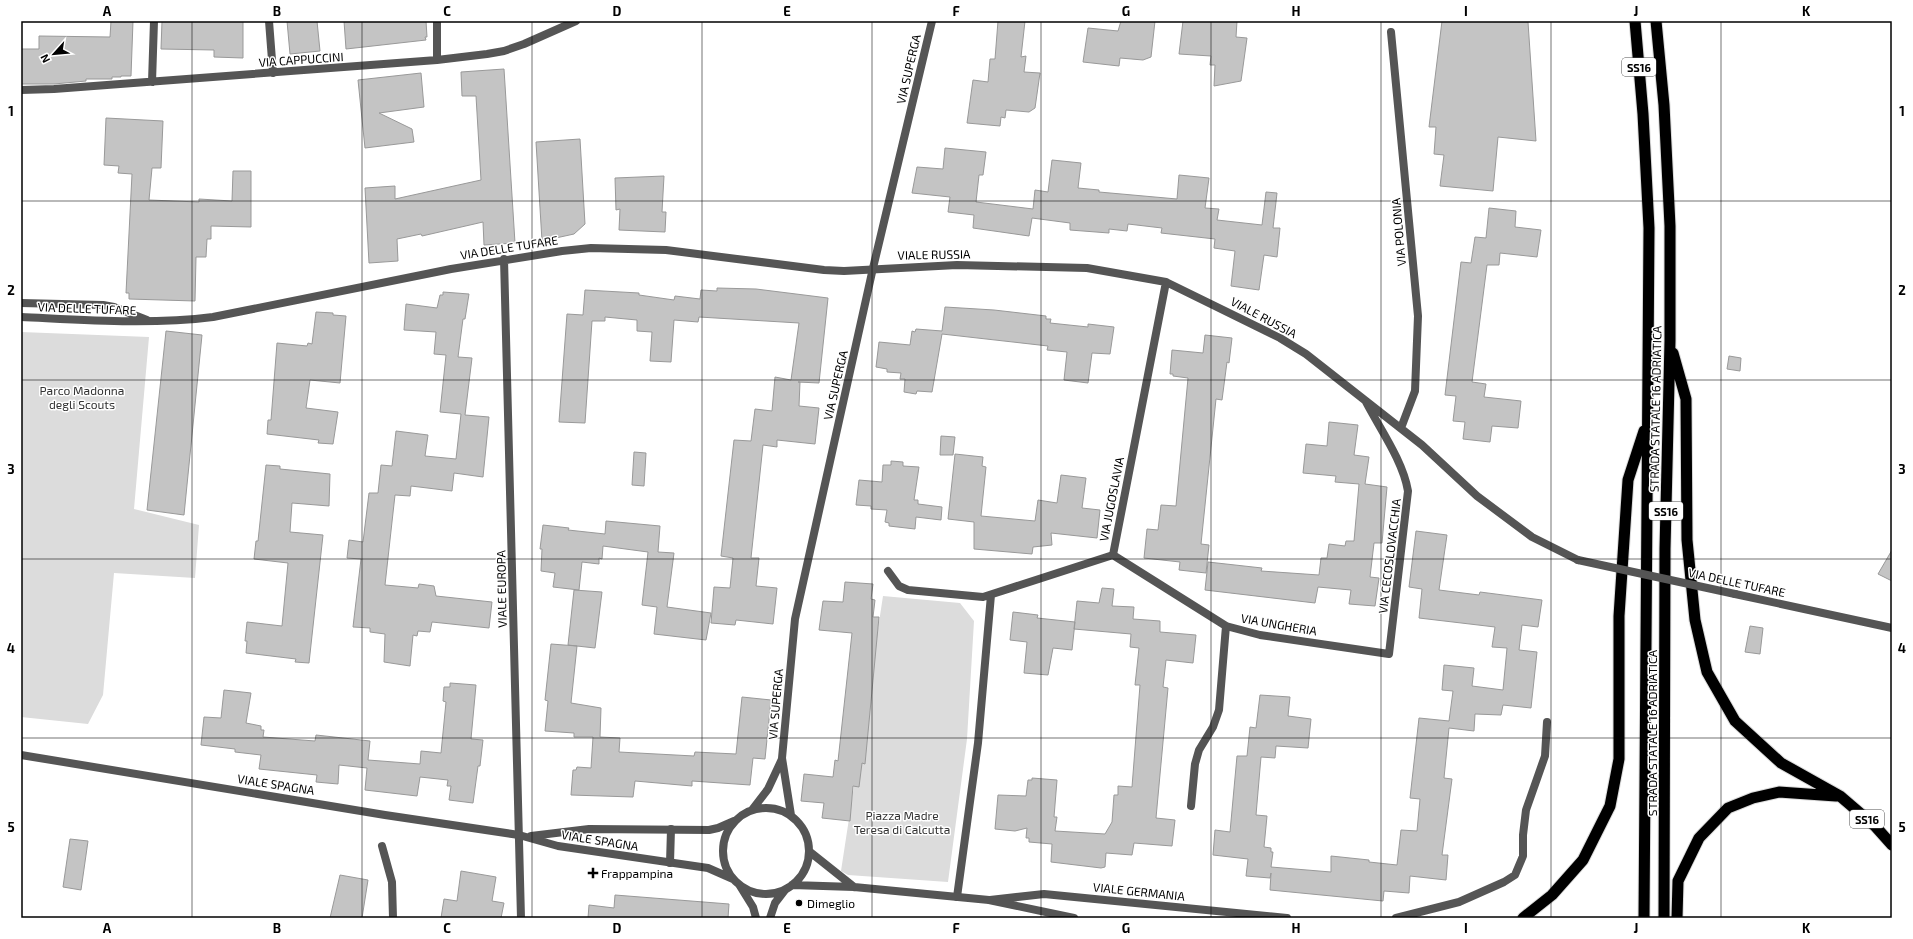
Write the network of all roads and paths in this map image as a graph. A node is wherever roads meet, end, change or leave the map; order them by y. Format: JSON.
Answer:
{"nodes":[{"id":1,"x":154,"y":21,"type":"edge"},
{"id":2,"x":269,"y":21,"type":"edge"},
{"id":3,"x":437,"y":21,"type":"edge"},
{"id":4,"x":576,"y":21,"type":"edge"},
{"id":5,"x":932,"y":21,"type":"edge"},
{"id":6,"x":1635,"y":21,"type":"edge"},
{"id":7,"x":1656,"y":21,"type":"edge"},
{"id":8,"x":1391,"y":32,"type":"dead end"},
{"id":9,"x":437,"y":60,"type":"junction"},
{"id":10,"x":273,"y":73,"type":"junction"},
{"id":11,"x":152,"y":82,"type":"junction"},
{"id":12,"x":21,"y":90,"type":"edge"},
{"id":13,"x":504,"y":260,"type":"junction"},
{"id":14,"x":873,"y":268,"type":"junction"},
{"id":15,"x":1166,"y":282,"type":"junction"},
{"id":16,"x":21,"y":303,"type":"edge"},
{"id":17,"x":21,"y":317,"type":"edge"},
{"id":18,"x":152,"y":322,"type":"junction"},
{"id":19,"x":1670,"y":341,"type":"junction"},
{"id":20,"x":1364,"y":399,"type":"junction"},
{"id":21,"x":1647,"y":421,"type":"junction"},
{"id":22,"x":1402,"y":428,"type":"junction"},
{"id":23,"x":1113,"y":555,"type":"junction"},
{"id":24,"x":1578,"y":560,"type":"joint"},
{"id":25,"x":888,"y":571,"type":"dead end"},
{"id":26,"x":991,"y":595,"type":"junction"},
{"id":27,"x":1226,"y":626,"type":"junction"},
{"id":28,"x":1892,"y":628,"type":"edge"},
{"id":29,"x":1389,"y":654,"type":"joint"},
{"id":30,"x":1547,"y":722,"type":"dead end"},
{"id":31,"x":21,"y":755,"type":"edge"},
{"id":32,"x":782,"y":758,"type":"junction"},
{"id":33,"x":1840,"y":796,"type":"junction"},
{"id":34,"x":1191,"y":806,"type":"dead end"},
{"id":35,"x":752,"y":810,"type":"junction"},
{"id":36,"x":792,"y":815,"type":"junction"},
{"id":37,"x":734,"y":821,"type":"junction"},
{"id":38,"x":671,"y":829,"type":"junction"},
{"id":39,"x":523,"y":836,"type":"junction"},
{"id":40,"x":1892,"y":845,"type":"edge"},
{"id":41,"x":382,"y":846,"type":"dead end"},
{"id":42,"x":810,"y":852,"type":"junction"},
{"id":43,"x":670,"y":863,"type":"junction"},
{"id":44,"x":733,"y":879,"type":"junction"},
{"id":45,"x":740,"y":886,"type":"junction"},
{"id":46,"x":854,"y":887,"type":"junction"},
{"id":47,"x":789,"y":888,"type":"junction"},
{"id":48,"x":957,"y":897,"type":"junction"},
{"id":49,"x":989,"y":900,"type":"junction"},
{"id":50,"x":393,"y":918,"type":"edge"},
{"id":51,"x":521,"y":918,"type":"edge"},
{"id":52,"x":756,"y":918,"type":"edge"},
{"id":53,"x":770,"y":918,"type":"edge"},
{"id":54,"x":1074,"y":918,"type":"edge"},
{"id":55,"x":1287,"y":918,"type":"edge"},
{"id":56,"x":1396,"y":918,"type":"edge"},
{"id":57,"x":1523,"y":918,"type":"edge"},
{"id":58,"x":1644,"y":918,"type":"edge"},
{"id":59,"x":1664,"y":918,"type":"edge"},
{"id":60,"x":1677,"y":918,"type":"edge"}],
"edges":[{"from":1,"to":11,"type":"street"},
{"from":2,"to":10,"type":"street"},
{"from":3,"to":9,"type":"street"},
{"from":4,"to":9,"type":"street","name":"VIA CAPPUCCINI"},
{"from":5,"to":14,"type":"street","name":"VIA SUPERGA"},
{"from":6,"to":21,"type":"highway","name":"STRADA STATALE 16 ADRIATICA","number":"SS16"},
{"from":7,"to":19,"type":"highway","name":"STRADA STATALE 16 ADRIATICA","number":"SS16"},
{"from":8,"to":22,"type":"street","name":"VIA POLONIA"},
{"from":9,"to":10,"type":"street","name":"VIA CAPPUCCINI"},
{"from":10,"to":11,"type":"street","name":"VIA CAPPUCCINI"},
{"from":11,"to":12,"type":"street","name":"VIA CAPPUCCINI"},
{"from":13,"to":14,"type":"street","name":"VIA DELLE TUFARE"},
{"from":13,"to":18,"type":"street","name":"VIA DELLE TUFARE"},
{"from":13,"to":39,"type":"street","name":"VIALE EUROPA"},
{"from":14,"to":15,"type":"street","name":"VIALE RUSSIA"},
{"from":14,"to":32,"type":"street","name":"VIA SUPERGA"},
{"from":15,"to":20,"type":"street","name":"VIALE RUSSIA"},
{"from":15,"to":23,"type":"street","name":"VIA JUGOSLAVIA"},
{"from":16,"to":18,"type":"street","name":"VIA DELLE TUFARE"},
{"from":17,"to":18,"type":"street","name":"VIA DELLE TUFARE"},
{"from":19,"to":33,"type":"highway","number":"SS16"},
{"from":19,"to":59,"type":"highway","name":"STRADA STATALE 16 ADRIATICA","number":"SS16"},
{"from":20,"to":22,"type":"street","name":"VIALE RUSSIA"},
{"from":20,"to":29,"type":"street","name":"VIA CECOSLOVACCHIA"},
{"from":21,"to":57,"type":"highway","number":"SS16"},
{"from":21,"to":58,"type":"highway","name":"STRADA STATALE 16 ADRIATICA","number":"SS16"},
{"from":22,"to":24,"type":"street","name":"VIALE RUSSIA"},
{"from":23,"to":26,"type":"street","name":"VIA JUGOSLAVIA"},
{"from":23,"to":27,"type":"street","name":"VIA UNGHERIA"},
{"from":24,"to":28,"type":"street","name":"VIA DELLE TUFARE","bridge":true},
{"from":25,"to":26,"type":"street","name":"VIA JUGOSLAVIA"},
{"from":26,"to":48,"type":"street"},
{"from":27,"to":29,"type":"street","name":"VIA UNGHERIA"},
{"from":27,"to":34,"type":"street"},
{"from":30,"to":56,"type":"street"},
{"from":31,"to":39,"type":"street","name":"VIALE SPAGNA"},
{"from":32,"to":35,"type":"street","name":"VIA SUPERGA"},
{"from":32,"to":36,"type":"street","name":"VIA SUPERGA"},
{"from":33,"to":40,"type":"highway","number":"SS16"},
{"from":33,"to":60,"type":"highway","number":"SS16"},
{"from":35,"to":36,"type":"street"},
{"from":35,"to":37,"type":"street"},
{"from":36,"to":42,"type":"street"},
{"from":37,"to":38,"type":"street","name":"VIALE SPAGNA"},
{"from":37,"to":44,"type":"street"},
{"from":38,"to":39,"type":"street","name":"VIALE SPAGNA"},
{"from":38,"to":43,"type":"street"},
{"from":39,"to":43,"type":"street","name":"VIALE SPAGNA"},
{"from":39,"to":51,"type":"street","name":"VIALE EUROPA"},
{"from":41,"to":50,"type":"street"},
{"from":42,"to":46,"type":"street"},
{"from":42,"to":47,"type":"street"},
{"from":43,"to":44,"type":"street","name":"VIALE SPAGNA"},
{"from":44,"to":45,"type":"street"},
{"from":45,"to":47,"type":"street"},
{"from":45,"to":52,"type":"street"},
{"from":46,"to":47,"type":"street","name":"VIALE GERMANIA"},
{"from":46,"to":48,"type":"street","name":"VIALE GERMANIA"},
{"from":47,"to":53,"type":"street"},
{"from":48,"to":49,"type":"street","name":"VIALE GERMANIA"},
{"from":49,"to":54,"type":"street","name":"VIALE GERMANIA"},
{"from":49,"to":55,"type":"street","name":"VIALE GERMANIA"}]}
